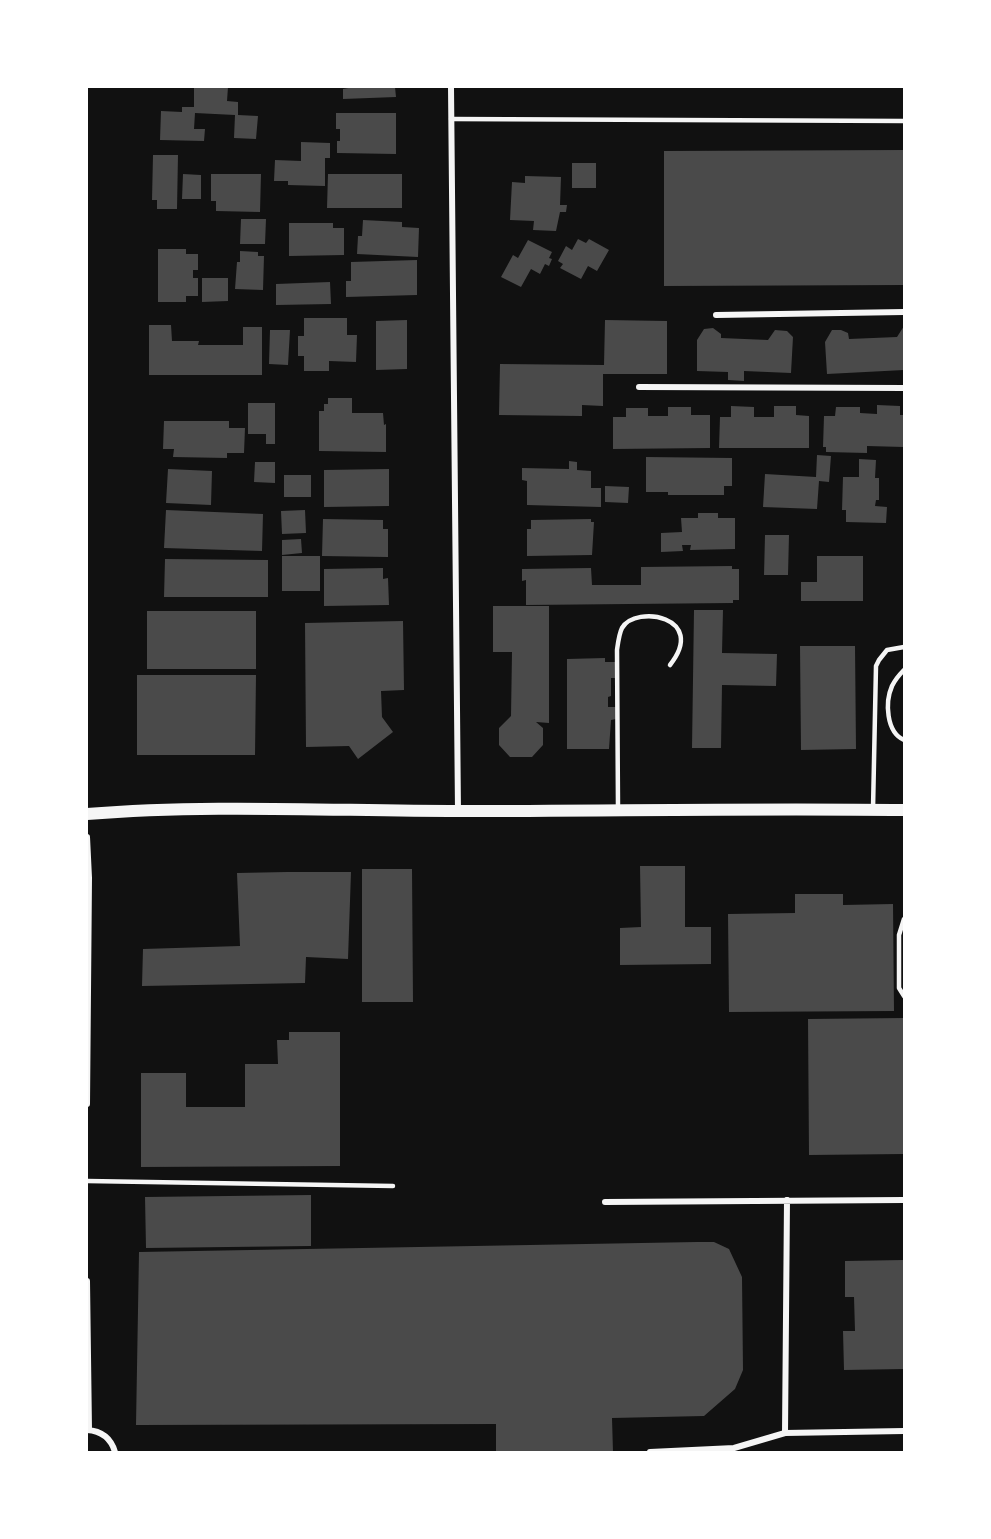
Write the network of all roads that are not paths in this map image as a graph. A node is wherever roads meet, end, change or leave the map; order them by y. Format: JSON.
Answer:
{"nodes":[{"id":1,"x":451,"y":87,"type":"edge"},
{"id":2,"x":451,"y":119,"type":"junction"},
{"id":3,"x":904,"y":121,"type":"edge"},
{"id":4,"x":904,"y":312,"type":"edge"},
{"id":5,"x":716,"y":315,"type":"dead end"},
{"id":6,"x":639,"y":387,"type":"dead end"},
{"id":7,"x":904,"y":388,"type":"edge"},
{"id":8,"x":904,"y":647,"type":"edge"},
{"id":9,"x":670,"y":665,"type":"dead end"},
{"id":10,"x":903,"y":672,"type":"edge"},
{"id":11,"x":904,"y":740,"type":"edge"},
{"id":12,"x":618,"y":809,"type":"junction"},
{"id":13,"x":873,"y":809,"type":"junction"},
{"id":14,"x":904,"y":810,"type":"edge"},
{"id":15,"x":458,"y":811,"type":"junction"},
{"id":16,"x":87,"y":814,"type":"edge"},
{"id":17,"x":87,"y":837,"type":"edge"},
{"id":18,"x":904,"y":919,"type":"edge"},
{"id":19,"x":904,"y":996,"type":"edge"},
{"id":20,"x":87,"y":1104,"type":"edge"},
{"id":21,"x":87,"y":1181,"type":"edge"},
{"id":22,"x":393,"y":1186,"type":"dead end"},
{"id":23,"x":787,"y":1200,"type":"junction"},
{"id":24,"x":904,"y":1200,"type":"edge"},
{"id":25,"x":605,"y":1202,"type":"dead end"},
{"id":26,"x":87,"y":1281,"type":"edge"},
{"id":27,"x":88,"y":1430,"type":"edge"},
{"id":28,"x":904,"y":1431,"type":"edge"},
{"id":29,"x":785,"y":1433,"type":"junction"},
{"id":30,"x":115,"y":1452,"type":"edge"},
{"id":31,"x":650,"y":1452,"type":"edge"}],
"edges":[{"from":1,"to":2,"type":"street"},
{"from":2,"to":3,"type":"lane"},
{"from":2,"to":15,"type":"street"},
{"from":4,"to":5,"type":"street"},
{"from":6,"to":7,"type":"street"},
{"from":8,"to":13,"type":"lane"},
{"from":9,"to":12,"type":"lane"},
{"from":10,"to":11,"type":"lane"},
{"from":12,"to":13,"type":"main road"},
{"from":12,"to":15,"type":"main road"},
{"from":13,"to":14,"type":"main road"},
{"from":15,"to":16,"type":"main road"},
{"from":17,"to":20,"type":"street"},
{"from":18,"to":19,"type":"lane"},
{"from":21,"to":22,"type":"lane"},
{"from":23,"to":24,"type":"street"},
{"from":23,"to":25,"type":"street"},
{"from":23,"to":29,"type":"street"},
{"from":26,"to":27,"type":"street"},
{"from":27,"to":30,"type":"street"},
{"from":28,"to":29,"type":"street"},
{"from":29,"to":31,"type":"street"}]}
